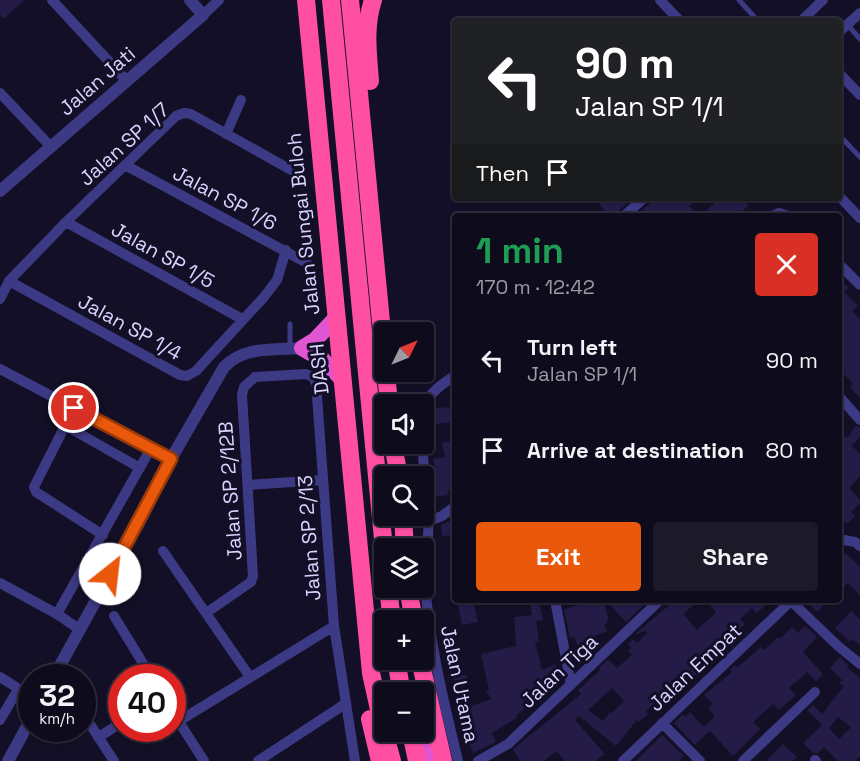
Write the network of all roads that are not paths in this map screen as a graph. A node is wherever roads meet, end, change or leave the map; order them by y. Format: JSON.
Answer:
{"nodes":[{"id":1,"x":52,"y":0,"type":"edge"},
{"id":2,"x":190,"y":0,"type":"edge"},
{"id":3,"x":219,"y":0,"type":"edge"},
{"id":4,"x":305,"y":0,"type":"edge"},
{"id":5,"x":331,"y":0,"type":"edge"},
{"id":6,"x":339,"y":0,"type":"edge"},
{"id":7,"x":349,"y":0,"type":"edge"},
{"id":8,"x":373,"y":0,"type":"edge"},
{"id":9,"x":660,"y":0,"type":"edge"},
{"id":10,"x":739,"y":0,"type":"edge"},
{"id":11,"x":817,"y":2,"type":"edge"},
{"id":12,"x":860,"y":13,"type":"edge"},
{"id":13,"x":203,"y":15,"type":"junction"},
{"id":14,"x":677,"y":18,"type":"edge"},
{"id":15,"x":756,"y":18,"type":"edge"},
{"id":16,"x":804,"y":18,"type":"edge"},
{"id":17,"x":848,"y":25,"type":"junction"},
{"id":18,"x":342,"y":27,"type":"junction"},
{"id":19,"x":842,"y":30,"type":"edge"},
{"id":20,"x":860,"y":39,"type":"edge"},
{"id":21,"x":842,"y":76,"type":"edge"},
{"id":22,"x":127,"y":81,"type":"junction"},
{"id":23,"x":0,"y":93,"type":"edge"},
{"id":24,"x":860,"y":94,"type":"edge"},
{"id":25,"x":241,"y":100,"type":"dead end"},
{"id":26,"x":226,"y":134,"type":"junction"},
{"id":27,"x":842,"y":138,"type":"edge"},
{"id":28,"x":51,"y":147,"type":"junction"},
{"id":29,"x":860,"y":157,"type":"edge"},
{"id":30,"x":125,"y":165,"type":"junction"},
{"id":31,"x":300,"y":175,"type":"dead end"},
{"id":32,"x":0,"y":192,"type":"edge"},
{"id":33,"x":842,"y":198,"type":"edge"},
{"id":34,"x":641,"y":201,"type":"edge"},
{"id":35,"x":858,"y":212,"type":"edge"},
{"id":36,"x":627,"y":213,"type":"edge"},
{"id":37,"x":66,"y":222,"type":"junction"},
{"id":38,"x":286,"y":250,"type":"junction"},
{"id":39,"x":307,"y":263,"type":"dead end"},
{"id":40,"x":842,"y":267,"type":"edge"},
{"id":41,"x":9,"y":281,"type":"junction"},
{"id":42,"x":860,"y":285,"type":"edge"},
{"id":43,"x":331,"y":297,"type":"junction"},
{"id":44,"x":0,"y":299,"type":"edge"},
{"id":45,"x":367,"y":299,"type":"junction"},
{"id":46,"x":242,"y":320,"type":"junction"},
{"id":47,"x":334,"y":320,"type":"junction"},
{"id":48,"x":381,"y":322,"type":"edge"},
{"id":49,"x":392,"y":322,"type":"edge"},
{"id":50,"x":290,"y":324,"type":"dead end"},
{"id":51,"x":296,"y":349,"type":"junction"},
{"id":52,"x":0,"y":369,"type":"edge"},
{"id":53,"x":341,"y":378,"type":"junction"},
{"id":54,"x":452,"y":378,"type":"edge"},
{"id":55,"x":250,"y":381,"type":"joint"},
{"id":56,"x":376,"y":389,"type":"junction"},
{"id":57,"x":842,"y":400,"type":"edge"},
{"id":58,"x":74,"y":408,"type":"junction"},
{"id":59,"x":860,"y":420,"type":"edge"},
{"id":60,"x":345,"y":425,"type":"junction"},
{"id":61,"x":66,"y":426,"type":"junction"},
{"id":62,"x":151,"y":448,"type":"junction"},
{"id":63,"x":171,"y":459,"type":"junction"},
{"id":64,"x":383,"y":466,"type":"edge"},
{"id":65,"x":424,"y":466,"type":"edge"},
{"id":66,"x":140,"y":468,"type":"junction"},
{"id":67,"x":323,"y":480,"type":"junction"},
{"id":68,"x":248,"y":485,"type":"junction"},
{"id":69,"x":452,"y":508,"type":"edge"},
{"id":70,"x":434,"y":518,"type":"edge"},
{"id":71,"x":429,"y":526,"type":"edge"},
{"id":72,"x":102,"y":535,"type":"junction"},
{"id":73,"x":383,"y":538,"type":"edge"},
{"id":74,"x":842,"y":540,"type":"edge"},
{"id":75,"x":860,"y":546,"type":"edge"},
{"id":76,"x":163,"y":551,"type":"dead end"},
{"id":77,"x":362,"y":579,"type":"junction"},
{"id":78,"x":0,"y":583,"type":"edge"},
{"id":79,"x":556,"y":603,"type":"edge"},
{"id":80,"x":657,"y":603,"type":"edge"},
{"id":81,"x":790,"y":603,"type":"edge"},
{"id":82,"x":794,"y":603,"type":"edge"},
{"id":83,"x":206,"y":613,"type":"junction"},
{"id":84,"x":57,"y":614,"type":"junction"},
{"id":85,"x":114,"y":616,"type":"dead end"},
{"id":86,"x":334,"y":626,"type":"junction"},
{"id":87,"x":79,"y":629,"type":"junction"},
{"id":88,"x":60,"y":664,"type":"edge"},
{"id":89,"x":143,"y":664,"type":"edge"},
{"id":90,"x":860,"y":664,"type":"edge"},
{"id":91,"x":422,"y":670,"type":"edge"},
{"id":92,"x":0,"y":676,"type":"edge"},
{"id":93,"x":250,"y":677,"type":"junction"},
{"id":94,"x":571,"y":685,"type":"junction"},
{"id":95,"x":374,"y":686,"type":"edge"},
{"id":96,"x":374,"y":686,"type":"edge"},
{"id":97,"x":814,"y":692,"type":"dead end"},
{"id":98,"x":345,"y":704,"type":"junction"},
{"id":99,"x":186,"y":717,"type":"edge"},
{"id":100,"x":0,"y":720,"type":"edge"},
{"id":101,"x":662,"y":723,"type":"junction"},
{"id":102,"x":108,"y":731,"type":"edge"},
{"id":103,"x":186,"y":732,"type":"edge"},
{"id":104,"x":96,"y":733,"type":"edge"},
{"id":105,"x":99,"y":737,"type":"junction"},
{"id":106,"x":18,"y":742,"type":"edge"},
{"id":107,"x":387,"y":742,"type":"edge"},
{"id":108,"x":413,"y":742,"type":"edge"},
{"id":109,"x":422,"y":742,"type":"edge"},
{"id":110,"x":8,"y":761,"type":"edge"},
{"id":111,"x":114,"y":761,"type":"edge"},
{"id":112,"x":204,"y":761,"type":"edge"},
{"id":113,"x":258,"y":761,"type":"edge"},
{"id":114,"x":355,"y":761,"type":"edge"},
{"id":115,"x":380,"y":761,"type":"edge"},
{"id":116,"x":392,"y":761,"type":"edge"},
{"id":117,"x":417,"y":761,"type":"edge"},
{"id":118,"x":428,"y":761,"type":"edge"},
{"id":119,"x":443,"y":761,"type":"edge"},
{"id":120,"x":458,"y":761,"type":"edge"},
{"id":121,"x":478,"y":761,"type":"edge"},
{"id":122,"x":623,"y":761,"type":"edge"},
{"id":123,"x":700,"y":761,"type":"edge"},
{"id":124,"x":743,"y":761,"type":"edge"}],
"edges":[{"from":1,"to":22,"type":"street"},
{"from":2,"to":13,"type":"street"},
{"from":3,"to":13,"type":"street","name":"Jalan Jati"},
{"from":4,"to":43,"type":"highway","name":"Jalan Sungai Buloh"},
{"from":4,"to":77,"type":"highway","name":"DASH","bridge":true},
{"from":5,"to":73,"type":"highway","bridge":true},
{"from":6,"to":18,"type":"highway"},
{"from":7,"to":18,"type":"highway"},
{"from":7,"to":48,"type":"highway"},
{"from":8,"to":49,"type":"highway"},
{"from":9,"to":14,"type":"street"},
{"from":10,"to":15,"type":"lane"},
{"from":11,"to":16,"type":"street"},
{"from":12,"to":17,"type":"street"},
{"from":13,"to":22,"type":"street","name":"Jalan Jati"},
{"from":17,"to":19,"type":"street"},
{"from":17,"to":20,"type":"lane"},
{"from":18,"to":45,"type":"highway"},
{"from":21,"to":24,"type":"street"},
{"from":22,"to":28,"type":"street","name":"Jalan Jati"},
{"from":23,"to":28,"type":"street"},
{"from":25,"to":26,"type":"street"},
{"from":26,"to":30,"type":"street","name":"Jalan SP 1/7"},
{"from":26,"to":31,"type":"street","name":"Jalan SP 1/7"},
{"from":27,"to":29,"type":"lane"},
{"from":28,"to":32,"type":"street","name":"Jalan Jati"},
{"from":30,"to":37,"type":"street","name":"Jalan SP 1/7"},
{"from":30,"to":38,"type":"street","name":"Jalan SP 1/6"},
{"from":33,"to":35,"type":"street"},
{"from":34,"to":36,"type":"street"},
{"from":37,"to":41,"type":"street","name":"Jalan SP 1/7"},
{"from":37,"to":46,"type":"street","name":"Jalan SP 1/5"},
{"from":38,"to":39,"type":"street","name":"Jalan SP 1/6"},
{"from":38,"to":46,"type":"street","name":"Jalan SP 1/4"},
{"from":40,"to":42,"type":"street"},
{"from":41,"to":44,"type":"street","name":"Jalan SP 1/7"},
{"from":41,"to":46,"type":"street","name":"Jalan SP 1/4"},
{"from":43,"to":45,"type":"highway"},
{"from":43,"to":47,"type":"highway","name":"Jalan Sungai Buloh"},
{"from":45,"to":56,"type":"highway"},
{"from":47,"to":51,"type":"highway"},
{"from":47,"to":53,"type":"highway","name":"Jalan Sungai Buloh"},
{"from":50,"to":51,"type":"lane"},
{"from":51,"to":53,"type":"highway"},
{"from":51,"to":63,"type":"street"},
{"from":52,"to":58,"type":"street"},
{"from":53,"to":60,"type":"highway","name":"Jalan Sungai Buloh"},
{"from":54,"to":65,"type":"street","name":"Jalan Utama"},
{"from":55,"to":67,"type":"street","name":"Jalan SP 2/13"},
{"from":55,"to":68,"type":"street","name":"Jalan SP 2/12B"},
{"from":56,"to":60,"type":"highway"},
{"from":56,"to":64,"type":"highway"},
{"from":57,"to":59,"type":"street"},
{"from":58,"to":61,"type":"street"},
{"from":58,"to":62,"type":"street"},
{"from":60,"to":96,"type":"highway","name":"Jalan Sungai Buloh"},
{"from":61,"to":66,"type":"street"},
{"from":61,"to":72,"type":"street"},
{"from":62,"to":63,"type":"street"},
{"from":62,"to":66,"type":"street"},
{"from":63,"to":87,"type":"street"},
{"from":66,"to":72,"type":"street"},
{"from":67,"to":68,"type":"street"},
{"from":67,"to":86,"type":"street","name":"Jalan SP 2/13"},
{"from":68,"to":83,"type":"street","name":"Jalan SP 2/12B"},
{"from":69,"to":70,"type":"street"},
{"from":71,"to":120,"type":"street","name":"Jalan Utama"},
{"from":72,"to":84,"type":"street"},
{"from":74,"to":75,"type":"street"},
{"from":76,"to":83,"type":"street"},
{"from":77,"to":95,"type":"highway","name":"DASH","bridge":true},
{"from":77,"to":115,"type":"highway","bridge":true},
{"from":78,"to":84,"type":"street"},
{"from":79,"to":94,"type":"street"},
{"from":80,"to":94,"type":"street","name":"Jalan Tiga"},
{"from":81,"to":101,"type":"street","name":"Jalan Empat"},
{"from":82,"to":90,"type":"street"},
{"from":83,"to":93,"type":"street"},
{"from":84,"to":87,"type":"street"},
{"from":85,"to":89,"type":"street"},
{"from":86,"to":93,"type":"street"},
{"from":86,"to":98,"type":"street","name":"Jalan SP 2/13"},
{"from":87,"to":88,"type":"street"},
{"from":91,"to":119,"type":"highway"},
{"from":92,"to":100,"type":"street"},
{"from":93,"to":99,"type":"street"},
{"from":94,"to":121,"type":"street","name":"Jalan Tiga"},
{"from":97,"to":124,"type":"street"},
{"from":98,"to":113,"type":"street"},
{"from":98,"to":114,"type":"street","name":"Jalan SP 2/13"},
{"from":101,"to":122,"type":"street","name":"Jalan Empat"},
{"from":101,"to":123,"type":"street"},
{"from":102,"to":105,"type":"street"},
{"from":103,"to":112,"type":"street"},
{"from":104,"to":105,"type":"street"},
{"from":105,"to":111,"type":"street"},
{"from":106,"to":110,"type":"street"},
{"from":107,"to":116,"type":"highway","name":"DASH"},
{"from":108,"to":117,"type":"highway"},
{"from":109,"to":118,"type":"highway"}]}
